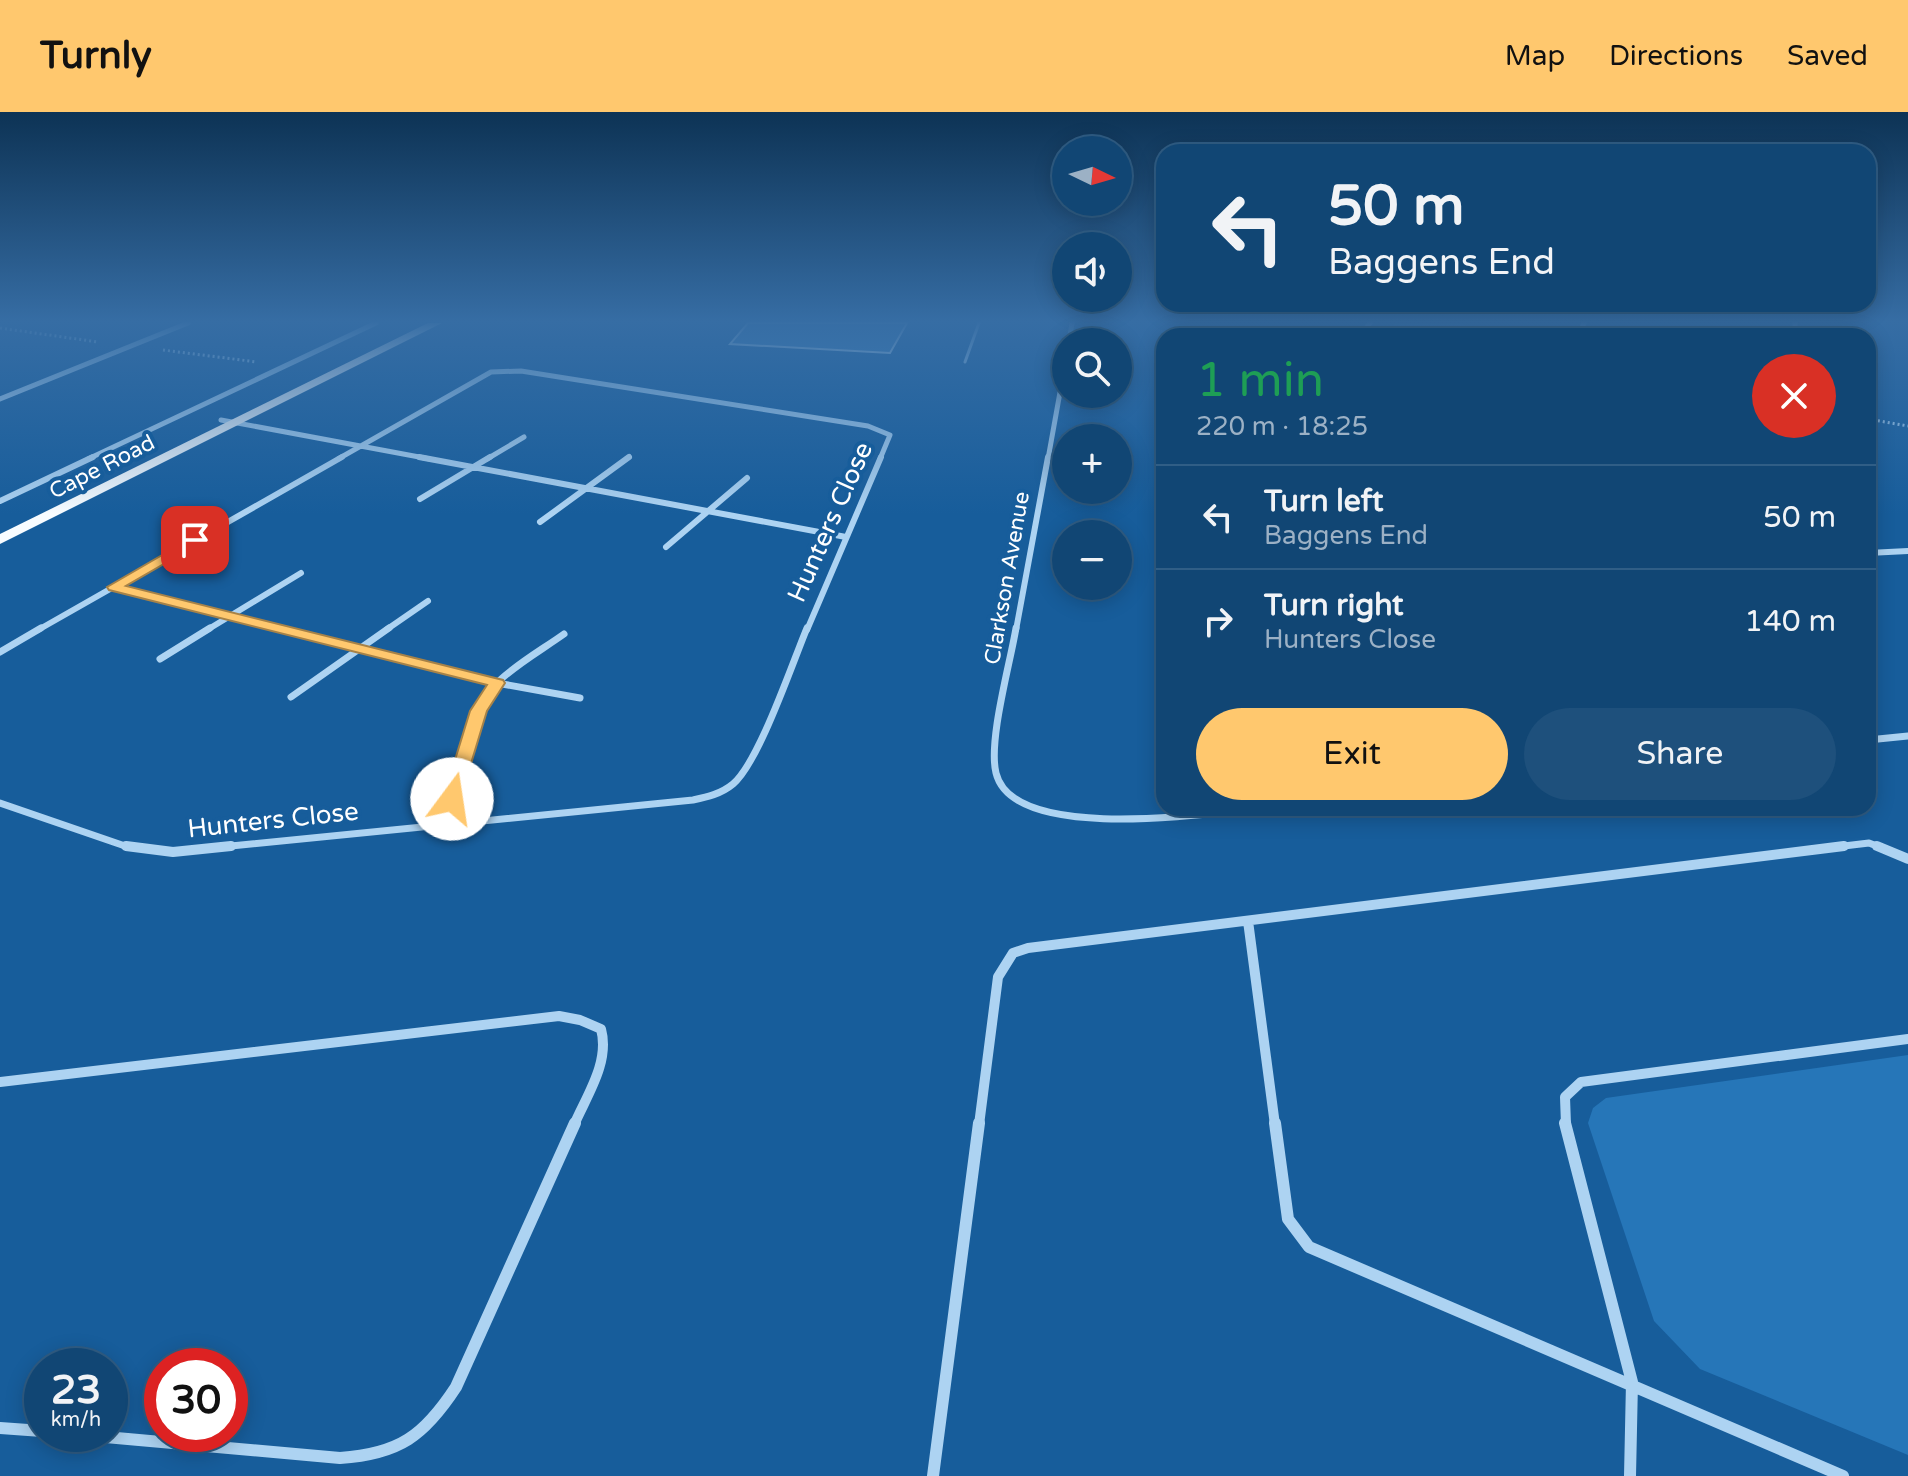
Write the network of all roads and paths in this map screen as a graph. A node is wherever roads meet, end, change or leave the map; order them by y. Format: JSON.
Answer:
{"nodes":[{"id":1,"x":31,"y":387,"type":"edge"},
{"id":2,"x":242,"y":387,"type":"edge"},
{"id":3,"x":289,"y":387,"type":"edge"},
{"id":4,"x":307,"y":387,"type":"edge"},
{"id":5,"x":461,"y":387,"type":"edge"},
{"id":6,"x":610,"y":387,"type":"edge"},
{"id":7,"x":0,"y":399,"type":"edge"},
{"id":8,"x":1057,"y":408,"type":"edge"},
{"id":9,"x":221,"y":420,"type":"junction"},
{"id":10,"x":1876,"y":420,"type":"edge"},
{"id":11,"x":235,"y":422,"type":"junction"},
{"id":12,"x":1908,"y":426,"type":"edge"},
{"id":13,"x":524,"y":437,"type":"dead end"},
{"id":14,"x":358,"y":446,"type":"junction"},
{"id":15,"x":629,"y":457,"type":"dead end"},
{"id":16,"x":473,"y":467,"type":"junction"},
{"id":17,"x":747,"y":478,"type":"dead end"},
{"id":18,"x":585,"y":489,"type":"junction"},
{"id":19,"x":420,"y":499,"type":"dead end"},
{"id":20,"x":0,"y":501,"type":"edge"},
{"id":21,"x":708,"y":512,"type":"junction"},
{"id":22,"x":540,"y":522,"type":"dead end"},
{"id":23,"x":0,"y":528,"type":"edge"},
{"id":24,"x":846,"y":537,"type":"junction"},
{"id":25,"x":0,"y":540,"type":"edge"},
{"id":26,"x":666,"y":547,"type":"dead end"},
{"id":27,"x":1908,"y":551,"type":"edge"},
{"id":28,"x":1878,"y":552,"type":"edge"},
{"id":29,"x":301,"y":573,"type":"dead end"},
{"id":30,"x":114,"y":587,"type":"junction"},
{"id":31,"x":428,"y":601,"type":"dead end"},
{"id":32,"x":228,"y":616,"type":"junction"},
{"id":33,"x":564,"y":634,"type":"dead end"},
{"id":34,"x":360,"y":649,"type":"junction"},
{"id":35,"x":0,"y":652,"type":"edge"},
{"id":36,"x":160,"y":659,"type":"dead end"},
{"id":37,"x":497,"y":683,"type":"junction"},
{"id":38,"x":291,"y":697,"type":"dead end"},
{"id":39,"x":580,"y":698,"type":"dead end"},
{"id":40,"x":1908,"y":736,"type":"edge"},
{"id":41,"x":1876,"y":739,"type":"edge"},
{"id":42,"x":0,"y":803,"type":"edge"},
{"id":43,"x":1178,"y":816,"type":"edge"},
{"id":44,"x":446,"y":824,"type":"junction"},
{"id":45,"x":1908,"y":859,"type":"edge"},
{"id":46,"x":1248,"y":921,"type":"junction"},
{"id":47,"x":1908,"y":1039,"type":"edge"},
{"id":48,"x":0,"y":1082,"type":"edge"},
{"id":49,"x":1632,"y":1382,"type":"junction"},
{"id":50,"x":0,"y":1428,"type":"edge"},
{"id":51,"x":24,"y":1430,"type":"edge"},
{"id":52,"x":128,"y":1439,"type":"edge"},
{"id":53,"x":933,"y":1476,"type":"edge"},
{"id":54,"x":1630,"y":1476,"type":"edge"},
{"id":55,"x":1843,"y":1476,"type":"edge"}],
"edges":[{"from":1,"to":7,"type":"street"},
{"from":2,"to":20,"type":"street"},
{"from":3,"to":9,"type":"main road","name":"Cape Road"},
{"from":4,"to":11,"type":"main road","name":"Cape Road"},
{"from":5,"to":14,"type":"street","name":"Hunters Close"},
{"from":6,"to":24,"type":"street","name":"Hunters Close"},
{"from":8,"to":43,"type":"street","name":"Clarkson Avenue"},
{"from":9,"to":11,"type":"street"},
{"from":9,"to":23,"type":"main road","name":"Cape Road"},
{"from":10,"to":12,"type":"path"},
{"from":11,"to":14,"type":"street"},
{"from":11,"to":25,"type":"main road","name":"Cape Road"},
{"from":13,"to":16,"type":"street"},
{"from":14,"to":16,"type":"street"},
{"from":14,"to":30,"type":"street","name":"Hunters Close"},
{"from":15,"to":18,"type":"street"},
{"from":16,"to":18,"type":"street"},
{"from":16,"to":19,"type":"street"},
{"from":17,"to":21,"type":"street"},
{"from":18,"to":21,"type":"street"},
{"from":18,"to":22,"type":"street"},
{"from":21,"to":24,"type":"street"},
{"from":21,"to":26,"type":"street"},
{"from":24,"to":44,"type":"street","name":"Hunters Close"},
{"from":27,"to":28,"type":"street"},
{"from":29,"to":32,"type":"street"},
{"from":30,"to":32,"type":"street"},
{"from":30,"to":35,"type":"street","name":"Hunters Close"},
{"from":31,"to":34,"type":"street"},
{"from":32,"to":34,"type":"street"},
{"from":32,"to":36,"type":"street"},
{"from":33,"to":37,"type":"street"},
{"from":34,"to":37,"type":"street"},
{"from":34,"to":38,"type":"street"},
{"from":37,"to":39,"type":"street"},
{"from":37,"to":44,"type":"street"},
{"from":40,"to":41,"type":"street"},
{"from":42,"to":44,"type":"street","name":"Hunters Close"},
{"from":45,"to":46,"type":"street"},
{"from":46,"to":49,"type":"street"},
{"from":46,"to":53,"type":"street"},
{"from":47,"to":49,"type":"street"},
{"from":48,"to":52,"type":"street"},
{"from":49,"to":54,"type":"street"},
{"from":49,"to":55,"type":"street"},
{"from":50,"to":51,"type":"street"}]}
